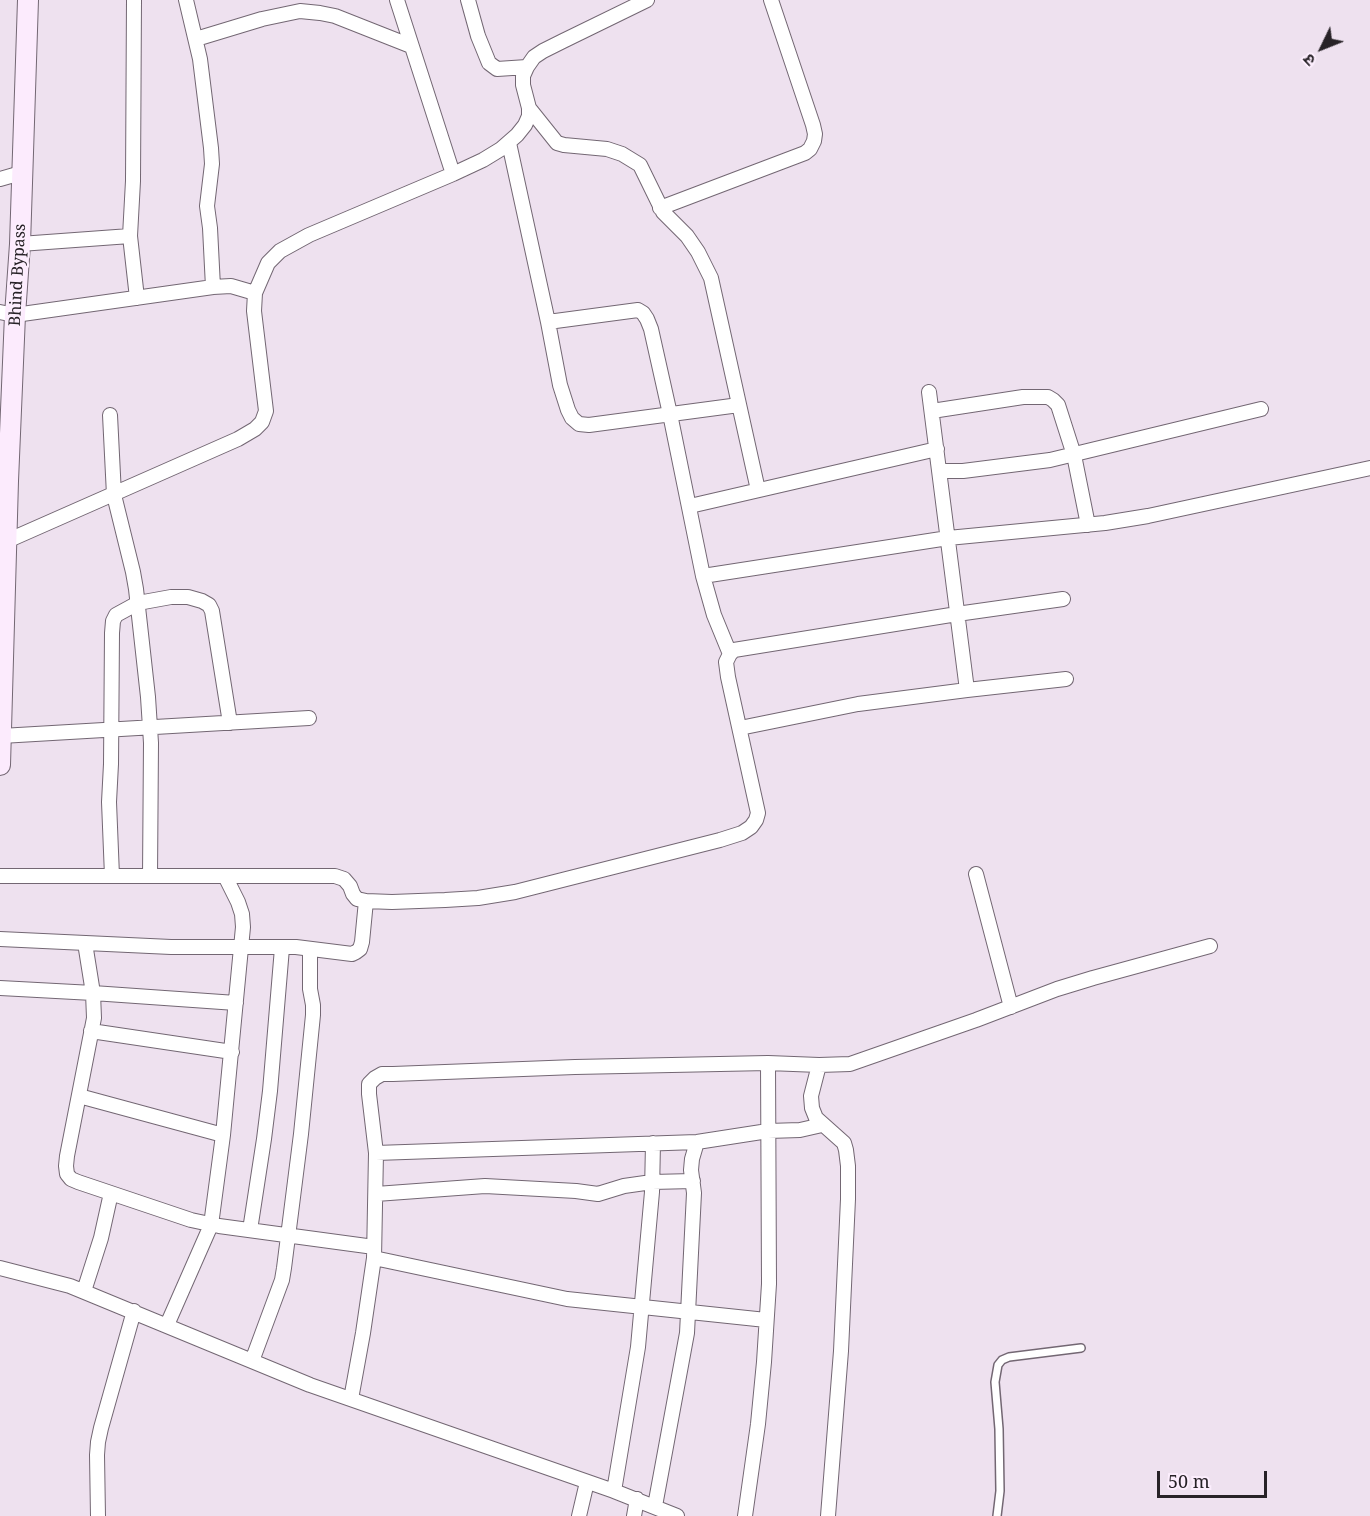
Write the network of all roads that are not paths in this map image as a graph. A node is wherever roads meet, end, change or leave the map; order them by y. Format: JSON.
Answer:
{"nodes":[{"id":1,"x":28,"y":0,"type":"edge"},
{"id":2,"x":134,"y":0,"type":"edge"},
{"id":3,"x":186,"y":0,"type":"edge"},
{"id":4,"x":397,"y":0,"type":"edge"},
{"id":5,"x":468,"y":0,"type":"edge"},
{"id":6,"x":647,"y":0,"type":"edge"},
{"id":7,"x":771,"y":0,"type":"edge"},
{"id":8,"x":196,"y":39,"type":"junction"},
{"id":9,"x":411,"y":46,"type":"junction"},
{"id":10,"x":527,"y":67,"type":"junction"},
{"id":11,"x":529,"y":108,"type":"junction"},
{"id":12,"x":509,"y":143,"type":"junction"},
{"id":13,"x":21,"y":173,"type":"junction"},
{"id":14,"x":453,"y":174,"type":"junction"},
{"id":15,"x":0,"y":179,"type":"edge"},
{"id":16,"x":660,"y":208,"type":"junction"},
{"id":17,"x":130,"y":236,"type":"junction"},
{"id":18,"x":20,"y":244,"type":"junction"},
{"id":19,"x":213,"y":287,"type":"junction"},
{"id":20,"x":255,"y":293,"type":"junction"},
{"id":21,"x":137,"y":298,"type":"junction"},
{"id":22,"x":7,"y":314,"type":"edge"},
{"id":23,"x":548,"y":322,"type":"junction"},
{"id":24,"x":7,"y":345,"type":"edge"},
{"id":25,"x":929,"y":392,"type":"dead end"},
{"id":26,"x":739,"y":405,"type":"junction"},
{"id":27,"x":1261,"y":410,"type":"dead end"},
{"id":28,"x":932,"y":411,"type":"junction"},
{"id":29,"x":670,"y":414,"type":"junction"},
{"id":30,"x":110,"y":415,"type":"dead end"},
{"id":31,"x":937,"y":449,"type":"junction"},
{"id":32,"x":1074,"y":455,"type":"junction"},
{"id":33,"x":1370,"y":468,"type":"edge"},
{"id":34,"x":939,"y":471,"type":"junction"},
{"id":35,"x":4,"y":482,"type":"edge"},
{"id":36,"x":758,"y":490,"type":"junction"},
{"id":37,"x":114,"y":495,"type":"junction"},
{"id":38,"x":690,"y":506,"type":"junction"},
{"id":39,"x":1088,"y":525,"type":"junction"},
{"id":40,"x":948,"y":538,"type":"junction"},
{"id":41,"x":3,"y":543,"type":"edge"},
{"id":42,"x":704,"y":576,"type":"junction"},
{"id":43,"x":1063,"y":599,"type":"dead end"},
{"id":44,"x":138,"y":603,"type":"junction"},
{"id":45,"x":957,"y":614,"type":"junction"},
{"id":46,"x":729,"y":654,"type":"junction"},
{"id":47,"x":1066,"y":679,"type":"dead end"},
{"id":48,"x":967,"y":690,"type":"junction"},
{"id":49,"x":309,"y":718,"type":"dead end"},
{"id":50,"x":230,"y":723,"type":"junction"},
{"id":51,"x":150,"y":727,"type":"junction"},
{"id":52,"x":740,"y":728,"type":"junction"},
{"id":53,"x":111,"y":731,"type":"junction"},
{"id":54,"x":1,"y":736,"type":"edge"},
{"id":55,"x":0,"y":765,"type":"edge"},
{"id":56,"x":976,"y":874,"type":"dead end"},
{"id":57,"x":0,"y":876,"type":"edge"},
{"id":58,"x":112,"y":876,"type":"junction"},
{"id":59,"x":150,"y":876,"type":"junction"},
{"id":60,"x":225,"y":876,"type":"junction"},
{"id":61,"x":366,"y":901,"type":"junction"},
{"id":62,"x":0,"y":939,"type":"edge"},
{"id":63,"x":85,"y":943,"type":"junction"},
{"id":64,"x":1210,"y":946,"type":"dead end"},
{"id":65,"x":241,"y":948,"type":"junction"},
{"id":66,"x":282,"y":948,"type":"junction"},
{"id":67,"x":310,"y":949,"type":"junction"},
{"id":68,"x":0,"y":988,"type":"edge"},
{"id":69,"x":93,"y":993,"type":"junction"},
{"id":70,"x":236,"y":1003,"type":"junction"},
{"id":71,"x":1011,"y":1007,"type":"junction"},
{"id":72,"x":91,"y":1031,"type":"junction"},
{"id":73,"x":232,"y":1052,"type":"junction"},
{"id":74,"x":768,"y":1063,"type":"junction"},
{"id":75,"x":819,"y":1065,"type":"junction"},
{"id":76,"x":79,"y":1096,"type":"junction"},
{"id":77,"x":822,"y":1125,"type":"junction"},
{"id":78,"x":768,"y":1131,"type":"junction"},
{"id":79,"x":224,"y":1135,"type":"junction"},
{"id":80,"x":697,"y":1142,"type":"junction"},
{"id":81,"x":653,"y":1143,"type":"junction"},
{"id":82,"x":376,"y":1153,"type":"junction"},
{"id":83,"x":693,"y":1181,"type":"junction"},
{"id":84,"x":652,"y":1182,"type":"junction"},
{"id":85,"x":111,"y":1193,"type":"junction"},
{"id":86,"x":376,"y":1194,"type":"junction"},
{"id":87,"x":211,"y":1225,"type":"junction"},
{"id":88,"x":250,"y":1230,"type":"junction"},
{"id":89,"x":288,"y":1235,"type":"junction"},
{"id":90,"x":374,"y":1252,"type":"junction"},
{"id":91,"x":0,"y":1268,"type":"edge"},
{"id":92,"x":84,"y":1291,"type":"junction"},
{"id":93,"x":641,"y":1307,"type":"junction"},
{"id":94,"x":134,"y":1311,"type":"junction"},
{"id":95,"x":688,"y":1312,"type":"junction"},
{"id":96,"x":766,"y":1320,"type":"junction"},
{"id":97,"x":166,"y":1325,"type":"junction"},
{"id":98,"x":1081,"y":1348,"type":"dead end"},
{"id":99,"x":252,"y":1360,"type":"junction"},
{"id":100,"x":351,"y":1399,"type":"junction"},
{"id":101,"x":587,"y":1482,"type":"junction"},
{"id":102,"x":614,"y":1491,"type":"junction"},
{"id":103,"x":637,"y":1499,"type":"junction"},
{"id":104,"x":655,"y":1506,"type":"junction"},
{"id":105,"x":673,"y":1515,"type":"edge"},
{"id":106,"x":98,"y":1516,"type":"edge"},
{"id":107,"x":579,"y":1516,"type":"edge"},
{"id":108,"x":633,"y":1516,"type":"edge"},
{"id":109,"x":745,"y":1516,"type":"edge"},
{"id":110,"x":828,"y":1516,"type":"edge"},
{"id":111,"x":997,"y":1516,"type":"edge"}],
"edges":[{"from":1,"to":13,"type":"street","name":"Bhind Bypass"},
{"from":2,"to":17,"type":"street"},
{"from":3,"to":8,"type":"street"},
{"from":4,"to":9,"type":"street"},
{"from":5,"to":10,"type":"street"},
{"from":6,"to":10,"type":"street"},
{"from":7,"to":16,"type":"street"},
{"from":8,"to":9,"type":"street"},
{"from":8,"to":19,"type":"street"},
{"from":9,"to":14,"type":"street"},
{"from":10,"to":11,"type":"street"},
{"from":11,"to":12,"type":"street"},
{"from":11,"to":16,"type":"street"},
{"from":12,"to":14,"type":"street"},
{"from":12,"to":23,"type":"street"},
{"from":13,"to":15,"type":"street"},
{"from":13,"to":18,"type":"street","name":"Bhind Bypass"},
{"from":14,"to":20,"type":"street"},
{"from":16,"to":26,"type":"street"},
{"from":17,"to":18,"type":"street"},
{"from":17,"to":21,"type":"street"},
{"from":18,"to":22,"type":"street","name":"Bhind Bypass"},
{"from":19,"to":20,"type":"street"},
{"from":19,"to":21,"type":"street"},
{"from":20,"to":37,"type":"street"},
{"from":21,"to":22,"type":"street"},
{"from":22,"to":24,"type":"street","name":"Bhind Bypass"},
{"from":23,"to":29,"type":"street"},
{"from":23,"to":29,"type":"street"},
{"from":24,"to":35,"type":"street","name":"Bhind Bypass"},
{"from":25,"to":28,"type":"street"},
{"from":26,"to":29,"type":"street"},
{"from":26,"to":36,"type":"street"},
{"from":27,"to":32,"type":"street"},
{"from":28,"to":31,"type":"street"},
{"from":28,"to":32,"type":"street"},
{"from":29,"to":38,"type":"street"},
{"from":30,"to":37,"type":"street"},
{"from":31,"to":34,"type":"street"},
{"from":31,"to":36,"type":"street"},
{"from":32,"to":34,"type":"street"},
{"from":32,"to":39,"type":"street"},
{"from":33,"to":39,"type":"street"},
{"from":34,"to":40,"type":"street"},
{"from":35,"to":41,"type":"street","name":"Bhind Bypass"},
{"from":36,"to":38,"type":"street"},
{"from":37,"to":41,"type":"street"},
{"from":37,"to":44,"type":"street"},
{"from":38,"to":42,"type":"street"},
{"from":39,"to":40,"type":"street"},
{"from":40,"to":42,"type":"street"},
{"from":40,"to":45,"type":"street"},
{"from":41,"to":54,"type":"street","name":"Bhind Bypass"},
{"from":42,"to":46,"type":"street"},
{"from":43,"to":45,"type":"street"},
{"from":44,"to":50,"type":"street"},
{"from":44,"to":51,"type":"street"},
{"from":44,"to":53,"type":"street"},
{"from":45,"to":46,"type":"street"},
{"from":45,"to":48,"type":"street"},
{"from":46,"to":52,"type":"street"},
{"from":47,"to":48,"type":"street"},
{"from":48,"to":52,"type":"street"},
{"from":49,"to":50,"type":"street"},
{"from":50,"to":51,"type":"street"},
{"from":51,"to":53,"type":"street"},
{"from":51,"to":59,"type":"street"},
{"from":52,"to":61,"type":"street"},
{"from":53,"to":54,"type":"street"},
{"from":53,"to":58,"type":"street"},
{"from":54,"to":55,"type":"street","name":"Bhind Bypass"},
{"from":56,"to":71,"type":"street"},
{"from":57,"to":58,"type":"street"},
{"from":58,"to":59,"type":"street"},
{"from":59,"to":60,"type":"street"},
{"from":60,"to":61,"type":"street"},
{"from":60,"to":65,"type":"street"},
{"from":61,"to":67,"type":"street"},
{"from":62,"to":63,"type":"street"},
{"from":63,"to":65,"type":"street"},
{"from":63,"to":69,"type":"street"},
{"from":64,"to":71,"type":"street"},
{"from":65,"to":66,"type":"street"},
{"from":65,"to":70,"type":"street"},
{"from":66,"to":67,"type":"street"},
{"from":66,"to":88,"type":"street"},
{"from":67,"to":89,"type":"street"},
{"from":68,"to":69,"type":"street"},
{"from":69,"to":70,"type":"street"},
{"from":69,"to":72,"type":"street"},
{"from":70,"to":73,"type":"street"},
{"from":71,"to":75,"type":"street"},
{"from":72,"to":73,"type":"street"},
{"from":72,"to":76,"type":"street"},
{"from":73,"to":79,"type":"street"},
{"from":74,"to":75,"type":"street"},
{"from":74,"to":78,"type":"street"},
{"from":74,"to":82,"type":"street"},
{"from":75,"to":77,"type":"street"},
{"from":76,"to":79,"type":"street"},
{"from":76,"to":85,"type":"street"},
{"from":77,"to":78,"type":"street"},
{"from":77,"to":110,"type":"street"},
{"from":78,"to":80,"type":"street"},
{"from":78,"to":96,"type":"street"},
{"from":79,"to":87,"type":"street"},
{"from":80,"to":81,"type":"street"},
{"from":80,"to":83,"type":"street"},
{"from":81,"to":82,"type":"street"},
{"from":81,"to":84,"type":"street"},
{"from":82,"to":86,"type":"street"},
{"from":83,"to":84,"type":"street"},
{"from":83,"to":95,"type":"street"},
{"from":84,"to":86,"type":"street"},
{"from":84,"to":93,"type":"street"},
{"from":85,"to":87,"type":"street"},
{"from":85,"to":92,"type":"street"},
{"from":86,"to":90,"type":"street"},
{"from":87,"to":88,"type":"street"},
{"from":87,"to":97,"type":"street"},
{"from":88,"to":89,"type":"street"},
{"from":89,"to":90,"type":"street"},
{"from":89,"to":99,"type":"street"},
{"from":90,"to":93,"type":"street"},
{"from":90,"to":100,"type":"street"},
{"from":91,"to":92,"type":"street"},
{"from":92,"to":94,"type":"street"},
{"from":93,"to":95,"type":"street"},
{"from":93,"to":102,"type":"street"},
{"from":94,"to":97,"type":"street"},
{"from":94,"to":106,"type":"street"},
{"from":95,"to":96,"type":"street"},
{"from":95,"to":104,"type":"street"},
{"from":96,"to":109,"type":"street"},
{"from":97,"to":99,"type":"street"},
{"from":98,"to":111,"type":"lane"},
{"from":99,"to":100,"type":"street"},
{"from":100,"to":101,"type":"street"},
{"from":101,"to":102,"type":"street"},
{"from":101,"to":107,"type":"street"},
{"from":102,"to":103,"type":"street"},
{"from":103,"to":104,"type":"street"},
{"from":103,"to":108,"type":"street"},
{"from":104,"to":105,"type":"street"}]}
